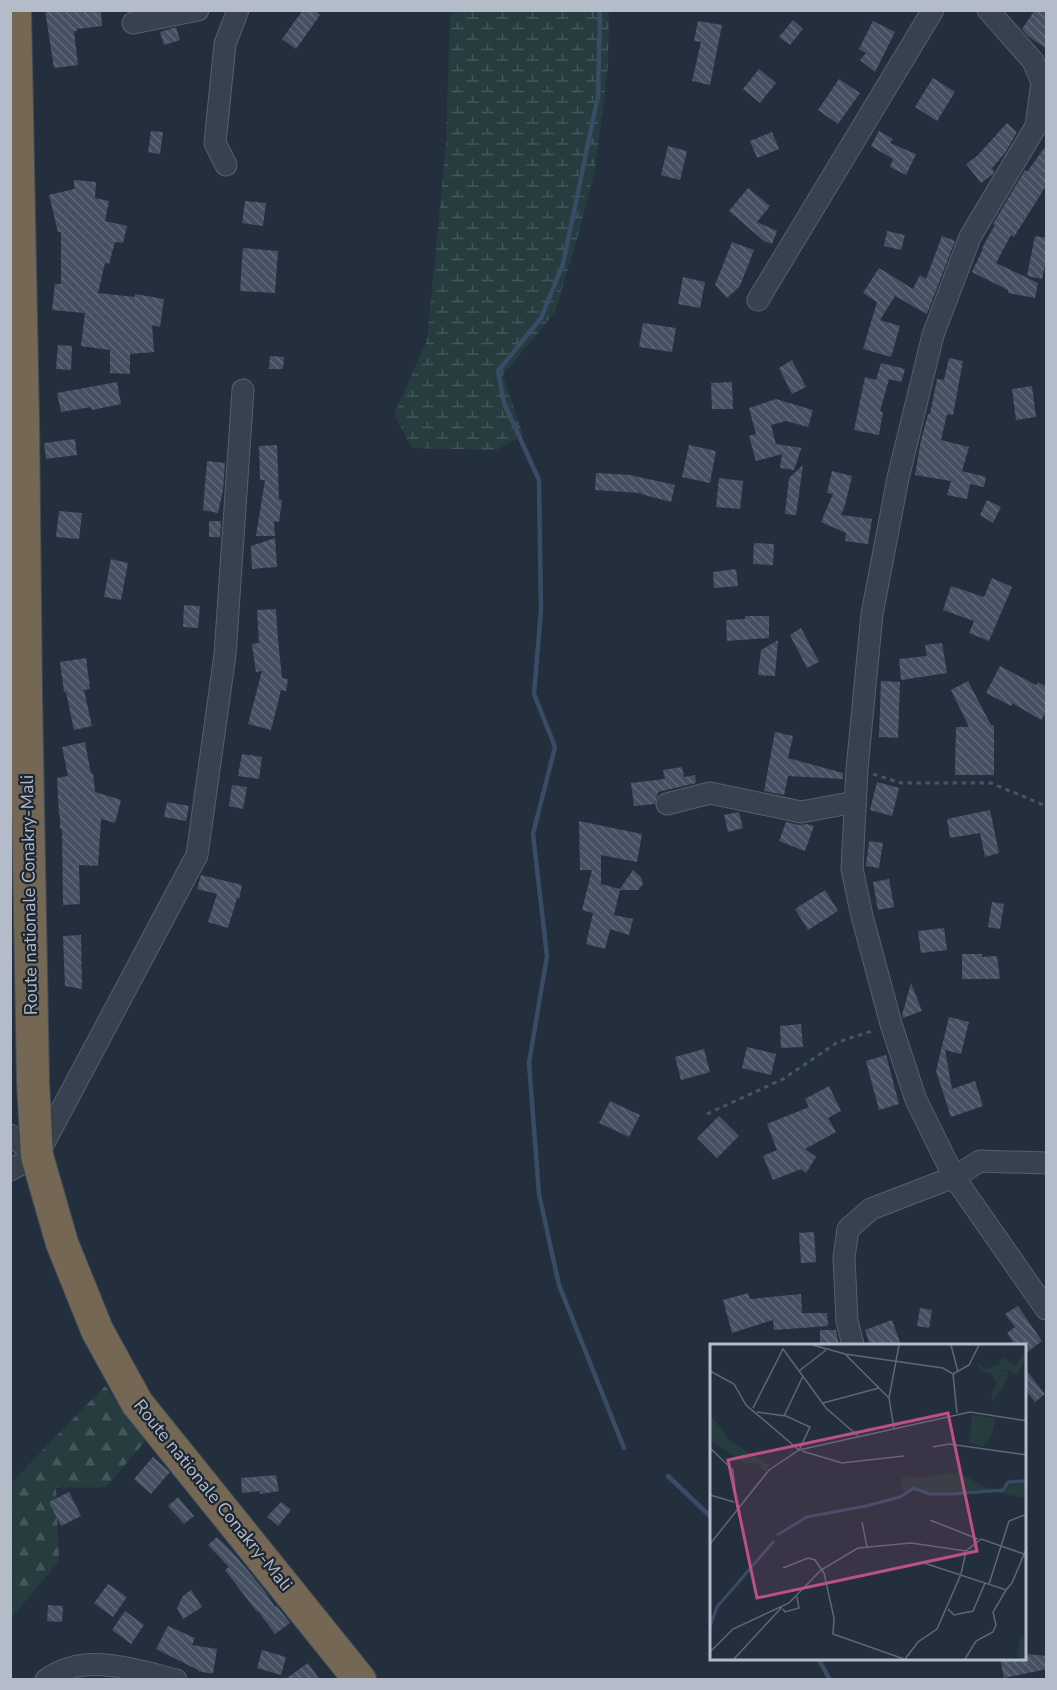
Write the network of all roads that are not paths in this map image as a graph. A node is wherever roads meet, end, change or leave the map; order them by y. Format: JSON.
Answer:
{"nodes":[{"id":1,"x":15,"y":10,"type":"edge"},
{"id":2,"x":198,"y":10,"type":"edge"},
{"id":3,"x":238,"y":10,"type":"edge"},
{"id":4,"x":933,"y":10,"type":"edge"},
{"id":5,"x":988,"y":10,"type":"edge"},
{"id":6,"x":133,"y":23,"type":"dead end"},
{"id":7,"x":1044,"y":83,"type":"edge"},
{"id":8,"x":226,"y":165,"type":"dead end"},
{"id":9,"x":758,"y":300,"type":"dead end"},
{"id":10,"x":243,"y":390,"type":"dead end"},
{"id":11,"x":17,"y":422,"type":"edge"},
{"id":12,"x":18,"y":702,"type":"edge"},
{"id":13,"x":855,"y":802,"type":"junction"},
{"id":14,"x":667,"y":804,"type":"dead end"},
{"id":15,"x":10,"y":1135,"type":"edge"},
{"id":16,"x":24,"y":1163,"type":"edge"},
{"id":17,"x":1047,"y":1163,"type":"edge"},
{"id":18,"x":954,"y":1177,"type":"junction"},
{"id":19,"x":1047,"y":1309,"type":"edge"},
{"id":20,"x":853,"y":1344,"type":"edge"},
{"id":21,"x":46,"y":1680,"type":"edge"},
{"id":22,"x":176,"y":1680,"type":"edge"},
{"id":23,"x":360,"y":1680,"type":"edge"}],
"edges":[{"from":1,"to":11,"type":"highway","name":"Route nationale Conakry-Mali"},
{"from":2,"to":6,"type":"street"},
{"from":3,"to":8,"type":"street"},
{"from":4,"to":9,"type":"street"},
{"from":5,"to":7,"type":"street"},
{"from":7,"to":13,"type":"street"},
{"from":10,"to":16,"type":"street"},
{"from":11,"to":12,"type":"highway","name":"Route nationale Conakry-Mali"},
{"from":12,"to":16,"type":"highway","name":"Route nationale Conakry-Mali"},
{"from":13,"to":14,"type":"street"},
{"from":13,"to":18,"type":"street"},
{"from":15,"to":16,"type":"street"},
{"from":16,"to":23,"type":"highway","name":"Route nationale Conakry-Mali"},
{"from":17,"to":18,"type":"street"},
{"from":18,"to":19,"type":"street"},
{"from":18,"to":20,"type":"street"},
{"from":21,"to":22,"type":"street"}]}
